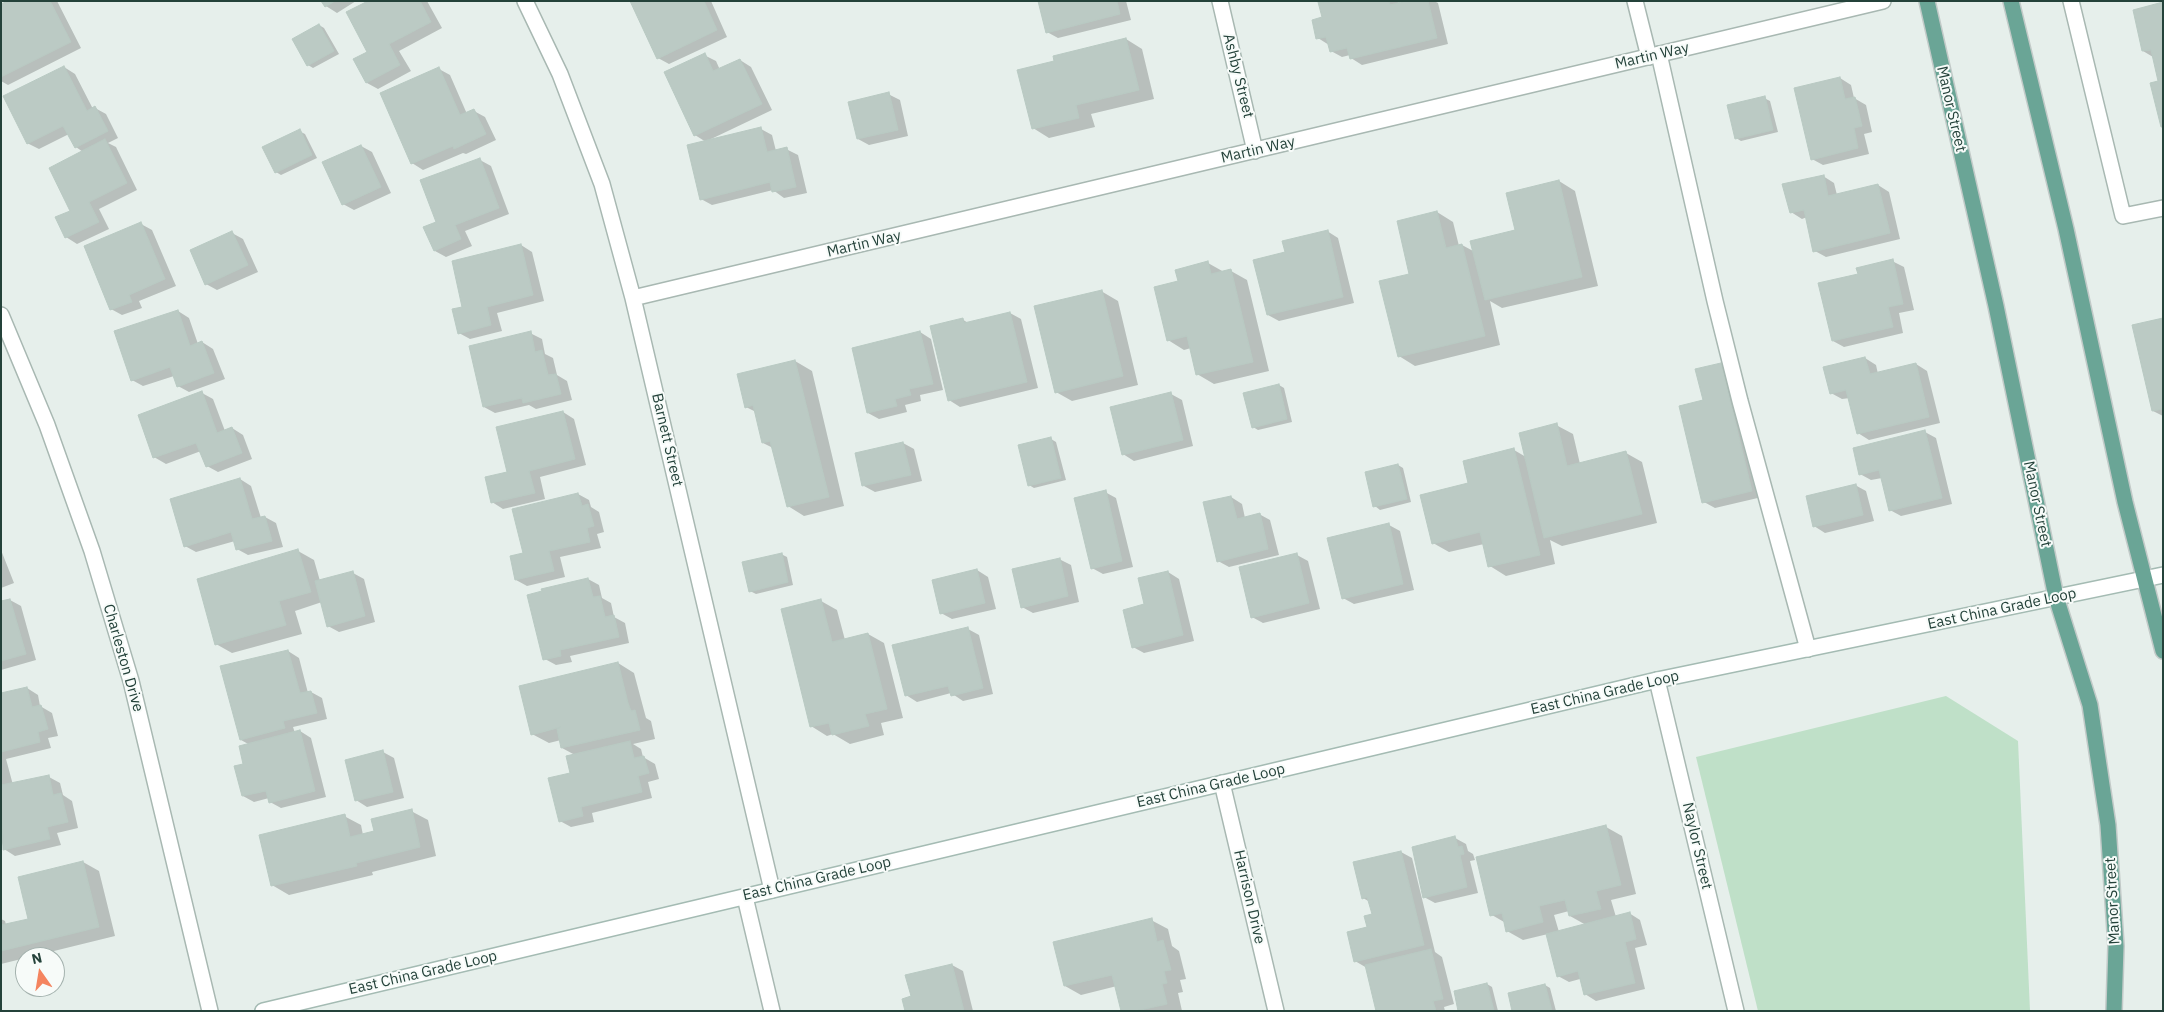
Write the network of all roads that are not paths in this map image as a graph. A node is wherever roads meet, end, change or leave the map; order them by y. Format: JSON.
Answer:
{"nodes":[{"id":1,"x":525,"y":1,"type":"edge"},
{"id":2,"x":1220,"y":1,"type":"edge"},
{"id":3,"x":1635,"y":1,"type":"edge"},
{"id":4,"x":1883,"y":1,"type":"edge"},
{"id":5,"x":1927,"y":1,"type":"edge"},
{"id":6,"x":2011,"y":1,"type":"edge"},
{"id":7,"x":2071,"y":1,"type":"edge"},
{"id":8,"x":1654,"y":56,"type":"junction"},
{"id":9,"x":1256,"y":151,"type":"junction"},
{"id":10,"x":2163,"y":208,"type":"edge"},
{"id":11,"x":634,"y":298,"type":"junction"},
{"id":12,"x":1,"y":315,"type":"edge"},
{"id":13,"x":2163,"y":575,"type":"edge"},
{"id":14,"x":2146,"y":579,"type":"junction"},
{"id":15,"x":2056,"y":597,"type":"junction"},
{"id":16,"x":1808,"y":649,"type":"junction"},
{"id":17,"x":2163,"y":651,"type":"edge"},
{"id":18,"x":1657,"y":680,"type":"junction"},
{"id":19,"x":1222,"y":783,"type":"junction"},
{"id":20,"x":772,"y":890,"type":"junction"},
{"id":21,"x":745,"y":897,"type":"junction"},
{"id":22,"x":210,"y":1011,"type":"edge"},
{"id":23,"x":263,"y":1011,"type":"edge"},
{"id":24,"x":772,"y":1011,"type":"edge"},
{"id":25,"x":1276,"y":1011,"type":"edge"},
{"id":26,"x":1736,"y":1011,"type":"edge"},
{"id":27,"x":2114,"y":1011,"type":"edge"}],
"edges":[{"from":1,"to":11,"type":"street","name":"Barnett Street"},
{"from":2,"to":9,"type":"street","name":"Ashby Street"},
{"from":3,"to":8,"type":"street"},
{"from":4,"to":8,"type":"street","name":"Martin Way"},
{"from":5,"to":15,"type":"main road","name":"Manor Street"},
{"from":6,"to":14,"type":"main road"},
{"from":7,"to":10,"type":"street"},
{"from":8,"to":9,"type":"street","name":"Martin Way"},
{"from":8,"to":16,"type":"street"},
{"from":9,"to":11,"type":"street","name":"Martin Way"},
{"from":11,"to":20,"type":"street","name":"Barnett Street"},
{"from":12,"to":22,"type":"street","name":"Charleston Drive"},
{"from":13,"to":14,"type":"street","name":"East China Grade Loop"},
{"from":14,"to":15,"type":"street","name":"East China Grade Loop"},
{"from":14,"to":17,"type":"main road"},
{"from":15,"to":16,"type":"street","name":"East China Grade Loop"},
{"from":15,"to":27,"type":"main road","name":"Manor Street"},
{"from":16,"to":18,"type":"street","name":"East China Grade Loop"},
{"from":18,"to":19,"type":"street","name":"East China Grade Loop"},
{"from":18,"to":26,"type":"street","name":"Naylor Street"},
{"from":19,"to":20,"type":"street","name":"East China Grade Loop"},
{"from":19,"to":25,"type":"street","name":"Harrison Drive"},
{"from":20,"to":21,"type":"street","name":"East China Grade Loop"},
{"from":21,"to":23,"type":"street","name":"East China Grade Loop"},
{"from":21,"to":24,"type":"street"}]}
